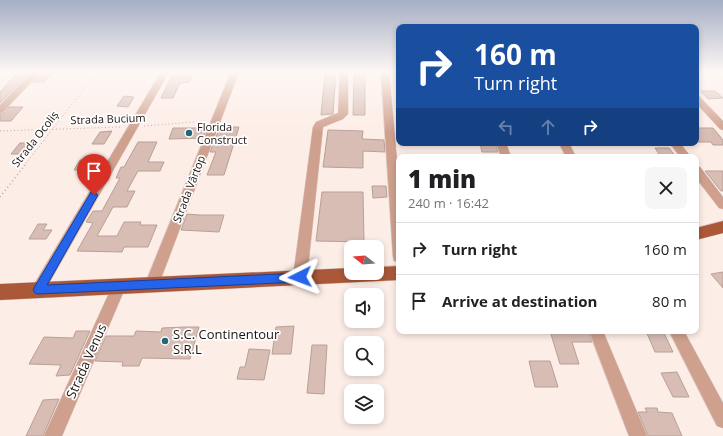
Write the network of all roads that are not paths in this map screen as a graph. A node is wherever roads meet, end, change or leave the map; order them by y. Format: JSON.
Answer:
{"nodes":[{"id":1,"x":17,"y":92,"type":"edge"},
{"id":2,"x":153,"y":92,"type":"edge"},
{"id":3,"x":227,"y":92,"type":"edge"},
{"id":4,"x":344,"y":92,"type":"edge"},
{"id":5,"x":387,"y":92,"type":"edge"},
{"id":6,"x":699,"y":101,"type":"edge"},
{"id":7,"x":0,"y":110,"type":"edge"},
{"id":8,"x":723,"y":127,"type":"edge"},
{"id":9,"x":677,"y":146,"type":"edge"},
{"id":10,"x":684,"y":154,"type":"edge"},
{"id":11,"x":699,"y":174,"type":"edge"},
{"id":12,"x":723,"y":205,"type":"edge"},
{"id":13,"x":396,"y":217,"type":"edge"},
{"id":14,"x":723,"y":228,"type":"edge"},
{"id":15,"x":699,"y":233,"type":"edge"},
{"id":16,"x":396,"y":273,"type":"edge"},
{"id":17,"x":300,"y":277,"type":"junction"},
{"id":18,"x":152,"y":284,"type":"junction"},
{"id":19,"x":119,"y":286,"type":"junction"},
{"id":20,"x":38,"y":290,"type":"junction"},
{"id":21,"x":0,"y":292,"type":"edge"},
{"id":22,"x":597,"y":334,"type":"edge"},
{"id":23,"x":678,"y":334,"type":"edge"},
{"id":24,"x":723,"y":420,"type":"edge"},
{"id":25,"x":53,"y":436,"type":"edge"},
{"id":26,"x":638,"y":436,"type":"edge"}],
"edges":[{"from":1,"to":7,"type":"street"},
{"from":2,"to":20,"type":"street"},
{"from":3,"to":18,"type":"street","name":"Strada Vârtop"},
{"from":4,"to":17,"type":"street"},
{"from":5,"to":13,"type":"street"},
{"from":6,"to":8,"type":"street"},
{"from":9,"to":10,"type":"street"},
{"from":11,"to":12,"type":"street"},
{"from":14,"to":15,"type":"main road"},
{"from":16,"to":17,"type":"main road"},
{"from":17,"to":18,"type":"main road"},
{"from":18,"to":19,"type":"main road"},
{"from":19,"to":20,"type":"main road"},
{"from":19,"to":25,"type":"street","name":"Strada Venus"},
{"from":20,"to":21,"type":"main road"},
{"from":22,"to":26,"type":"street"},
{"from":23,"to":24,"type":"street"}]}
